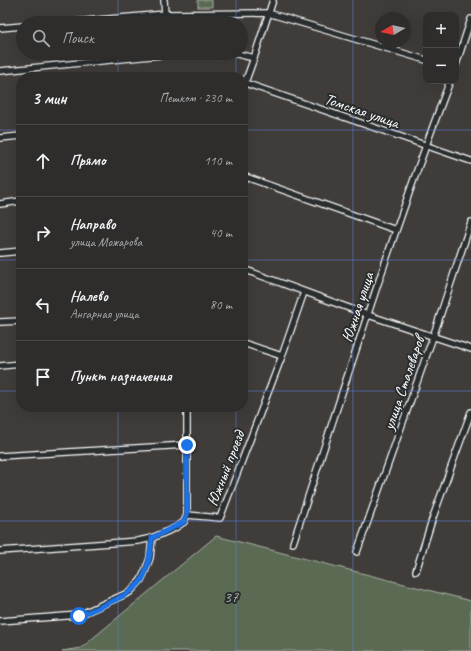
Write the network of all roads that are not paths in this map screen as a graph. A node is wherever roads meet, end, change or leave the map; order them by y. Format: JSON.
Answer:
{"nodes":[{"id":1,"x":164,"y":0,"type":"edge"},
{"id":2,"x":273,"y":0,"type":"edge"},
{"id":3,"x":268,"y":13,"type":"junction"},
{"id":4,"x":165,"y":14,"type":"junction"},
{"id":5,"x":142,"y":16,"type":"edge"},
{"id":6,"x":471,"y":19,"type":"edge"},
{"id":7,"x":16,"y":27,"type":"edge"},
{"id":8,"x":0,"y":28,"type":"edge"},
{"id":9,"x":459,"y":56,"type":"edge"},
{"id":10,"x":248,"y":57,"type":"edge"},
{"id":11,"x":254,"y":58,"type":"junction"},
{"id":12,"x":423,"y":59,"type":"edge"},
{"id":13,"x":114,"y":60,"type":"edge"},
{"id":14,"x":0,"y":72,"type":"edge"},
{"id":15,"x":248,"y":74,"type":"edge"},
{"id":16,"x":449,"y":84,"type":"edge"},
{"id":17,"x":248,"y":86,"type":"edge"},
{"id":18,"x":16,"y":136,"type":"edge"},
{"id":19,"x":0,"y":138,"type":"edge"},
{"id":20,"x":425,"y":146,"type":"junction"},
{"id":21,"x":471,"y":161,"type":"edge"},
{"id":22,"x":248,"y":178,"type":"edge"},
{"id":23,"x":16,"y":202,"type":"edge"},
{"id":24,"x":0,"y":204,"type":"edge"},
{"id":25,"x":471,"y":222,"type":"edge"},
{"id":26,"x":396,"y":230,"type":"junction"},
{"id":27,"x":16,"y":251,"type":"edge"},
{"id":28,"x":0,"y":253,"type":"edge"},
{"id":29,"x":248,"y":271,"type":"edge"},
{"id":30,"x":304,"y":292,"type":"junction"},
{"id":31,"x":368,"y":315,"type":"junction"},
{"id":32,"x":16,"y":321,"type":"edge"},
{"id":33,"x":0,"y":322,"type":"edge"},
{"id":34,"x":433,"y":337,"type":"junction"},
{"id":35,"x":248,"y":345,"type":"edge"},
{"id":36,"x":471,"y":349,"type":"edge"},
{"id":37,"x":282,"y":356,"type":"junction"},
{"id":38,"x":16,"y":364,"type":"edge"},
{"id":39,"x":0,"y":366,"type":"edge"},
{"id":40,"x":187,"y":412,"type":"edge"},
{"id":41,"x":471,"y":412,"type":"edge"},
{"id":42,"x":187,"y":445,"type":"junction"},
{"id":43,"x":0,"y":456,"type":"edge"},
{"id":44,"x":187,"y":515,"type":"junction"},
{"id":45,"x":152,"y":538,"type":"junction"},
{"id":46,"x":293,"y":542,"type":"dead end"},
{"id":47,"x":0,"y":551,"type":"edge"},
{"id":48,"x":357,"y":552,"type":"dead end"},
{"id":49,"x":416,"y":571,"type":"dead end"},
{"id":50,"x":0,"y":621,"type":"edge"}],
"edges":[{"from":1,"to":4,"type":"street"},
{"from":2,"to":3,"type":"street"},
{"from":3,"to":4,"type":"street"},
{"from":3,"to":11,"type":"street"},
{"from":3,"to":12,"type":"street"},
{"from":4,"to":5,"type":"street"},
{"from":6,"to":9,"type":"street"},
{"from":7,"to":8,"type":"street"},
{"from":10,"to":11,"type":"street"},
{"from":11,"to":15,"type":"street"},
{"from":13,"to":14,"type":"street"},
{"from":16,"to":20,"type":"street","name":"Южная улица"},
{"from":17,"to":20,"type":"street","name":"Томская улица"},
{"from":18,"to":19,"type":"street"},
{"from":20,"to":21,"type":"street","name":"Томская улица"},
{"from":20,"to":26,"type":"street","name":"Южная улица"},
{"from":22,"to":26,"type":"street"},
{"from":23,"to":24,"type":"street"},
{"from":25,"to":34,"type":"street","name":"улица Сталеваров"},
{"from":26,"to":31,"type":"street","name":"Южная улица"},
{"from":27,"to":28,"type":"street"},
{"from":29,"to":30,"type":"street"},
{"from":30,"to":31,"type":"street"},
{"from":30,"to":37,"type":"street","name":"Южный проезд"},
{"from":31,"to":34,"type":"street"},
{"from":31,"to":46,"type":"street","name":"Южная улица"},
{"from":32,"to":33,"type":"street"},
{"from":34,"to":36,"type":"street"},
{"from":34,"to":48,"type":"street","name":"улица Сталеваров"},
{"from":35,"to":37,"type":"street"},
{"from":37,"to":44,"type":"street","name":"Южный проезд"},
{"from":38,"to":39,"type":"street"},
{"from":40,"to":42,"type":"street"},
{"from":41,"to":49,"type":"street"},
{"from":42,"to":43,"type":"street"},
{"from":42,"to":44,"type":"street"},
{"from":44,"to":45,"type":"street"},
{"from":45,"to":47,"type":"street"},
{"from":45,"to":50,"type":"street"}]}
